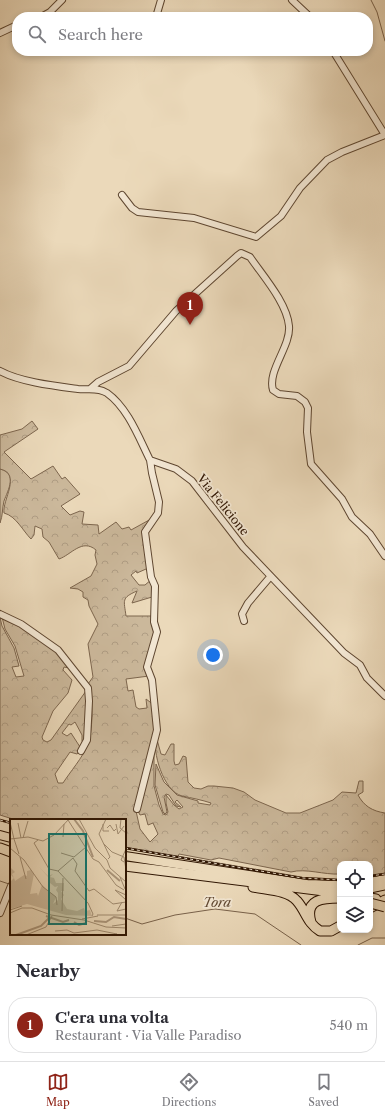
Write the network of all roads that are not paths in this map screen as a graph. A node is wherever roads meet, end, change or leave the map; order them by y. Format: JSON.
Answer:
{"nodes":[{"id":1,"x":62,"y":0,"type":"edge"},
{"id":2,"x":161,"y":0,"type":"edge"},
{"id":3,"x":292,"y":0,"type":"edge"},
{"id":4,"x":50,"y":12,"type":"edge"},
{"id":5,"x":157,"y":12,"type":"edge"},
{"id":6,"x":305,"y":12,"type":"edge"},
{"id":7,"x":12,"y":27,"type":"edge"},
{"id":8,"x":0,"y":33,"type":"edge"},
{"id":9,"x":336,"y":56,"type":"edge"},
{"id":10,"x":385,"y":135,"type":"edge"},
{"id":11,"x":122,"y":195,"type":"dead end"},
{"id":12,"x":0,"y":371,"type":"edge"},
{"id":13,"x":90,"y":389,"type":"junction"},
{"id":14,"x":150,"y":460,"type":"junction"},
{"id":15,"x":385,"y":556,"type":"edge"},
{"id":16,"x":270,"y":577,"type":"junction"},
{"id":17,"x":0,"y":614,"type":"edge"},
{"id":18,"x":244,"y":621,"type":"dead end"},
{"id":19,"x":385,"y":696,"type":"edge"},
{"id":20,"x":81,"y":751,"type":"dead end"},
{"id":21,"x":137,"y":809,"type":"dead end"},
{"id":22,"x":0,"y":835,"type":"edge"},
{"id":23,"x":10,"y":838,"type":"edge"},
{"id":24,"x":0,"y":841,"type":"edge"},
{"id":25,"x":10,"y":845,"type":"edge"},
{"id":26,"x":0,"y":848,"type":"edge"},
{"id":27,"x":10,"y":852,"type":"edge"},
{"id":28,"x":126,"y":856,"type":"edge"},
{"id":29,"x":126,"y":866,"type":"edge"},
{"id":30,"x":126,"y":872,"type":"edge"},
{"id":31,"x":385,"y":879,"type":"edge"},
{"id":32,"x":373,"y":881,"type":"edge"},
{"id":33,"x":238,"y":885,"type":"junction"},
{"id":34,"x":337,"y":885,"type":"edge"},
{"id":35,"x":385,"y":885,"type":"edge"},
{"id":36,"x":373,"y":887,"type":"edge"},
{"id":37,"x":10,"y":889,"type":"edge"},
{"id":38,"x":337,"y":892,"type":"edge"},
{"id":39,"x":337,"y":898,"type":"edge"},
{"id":40,"x":337,"y":898,"type":"edge"},
{"id":41,"x":377,"y":900,"type":"edge"},
{"id":42,"x":385,"y":907,"type":"edge"},
{"id":43,"x":0,"y":912,"type":"edge"},
{"id":44,"x":312,"y":925,"type":"junction"},
{"id":45,"x":337,"y":927,"type":"edge"}],
"edges":[{"from":1,"to":4,"type":"street"},
{"from":2,"to":5,"type":"street"},
{"from":3,"to":6,"type":"street"},
{"from":7,"to":8,"type":"street"},
{"from":9,"to":10,"type":"street"},
{"from":10,"to":11,"type":"street"},
{"from":12,"to":13,"type":"street"},
{"from":13,"to":14,"type":"street"},
{"from":13,"to":15,"type":"street"},
{"from":14,"to":16,"type":"street","name":"Via Felicione"},
{"from":14,"to":21,"type":"street"},
{"from":16,"to":18,"type":"street"},
{"from":16,"to":19,"type":"street","name":"Via Felicione"},
{"from":17,"to":20,"type":"street"},
{"from":22,"to":23,"type":"main road"},
{"from":24,"to":25,"type":"highway"},
{"from":26,"to":27,"type":"highway"},
{"from":28,"to":34,"type":"main road"},
{"from":29,"to":38,"type":"highway"},
{"from":30,"to":33,"type":"highway"},
{"from":31,"to":32,"type":"main road"},
{"from":33,"to":39,"type":"highway"},
{"from":33,"to":44,"type":"highway"},
{"from":35,"to":36,"type":"highway"},
{"from":37,"to":43,"type":"street"},
{"from":40,"to":44,"type":"highway"},
{"from":41,"to":42,"type":"highway","bridge":true},
{"from":44,"to":45,"type":"highway"}]}
